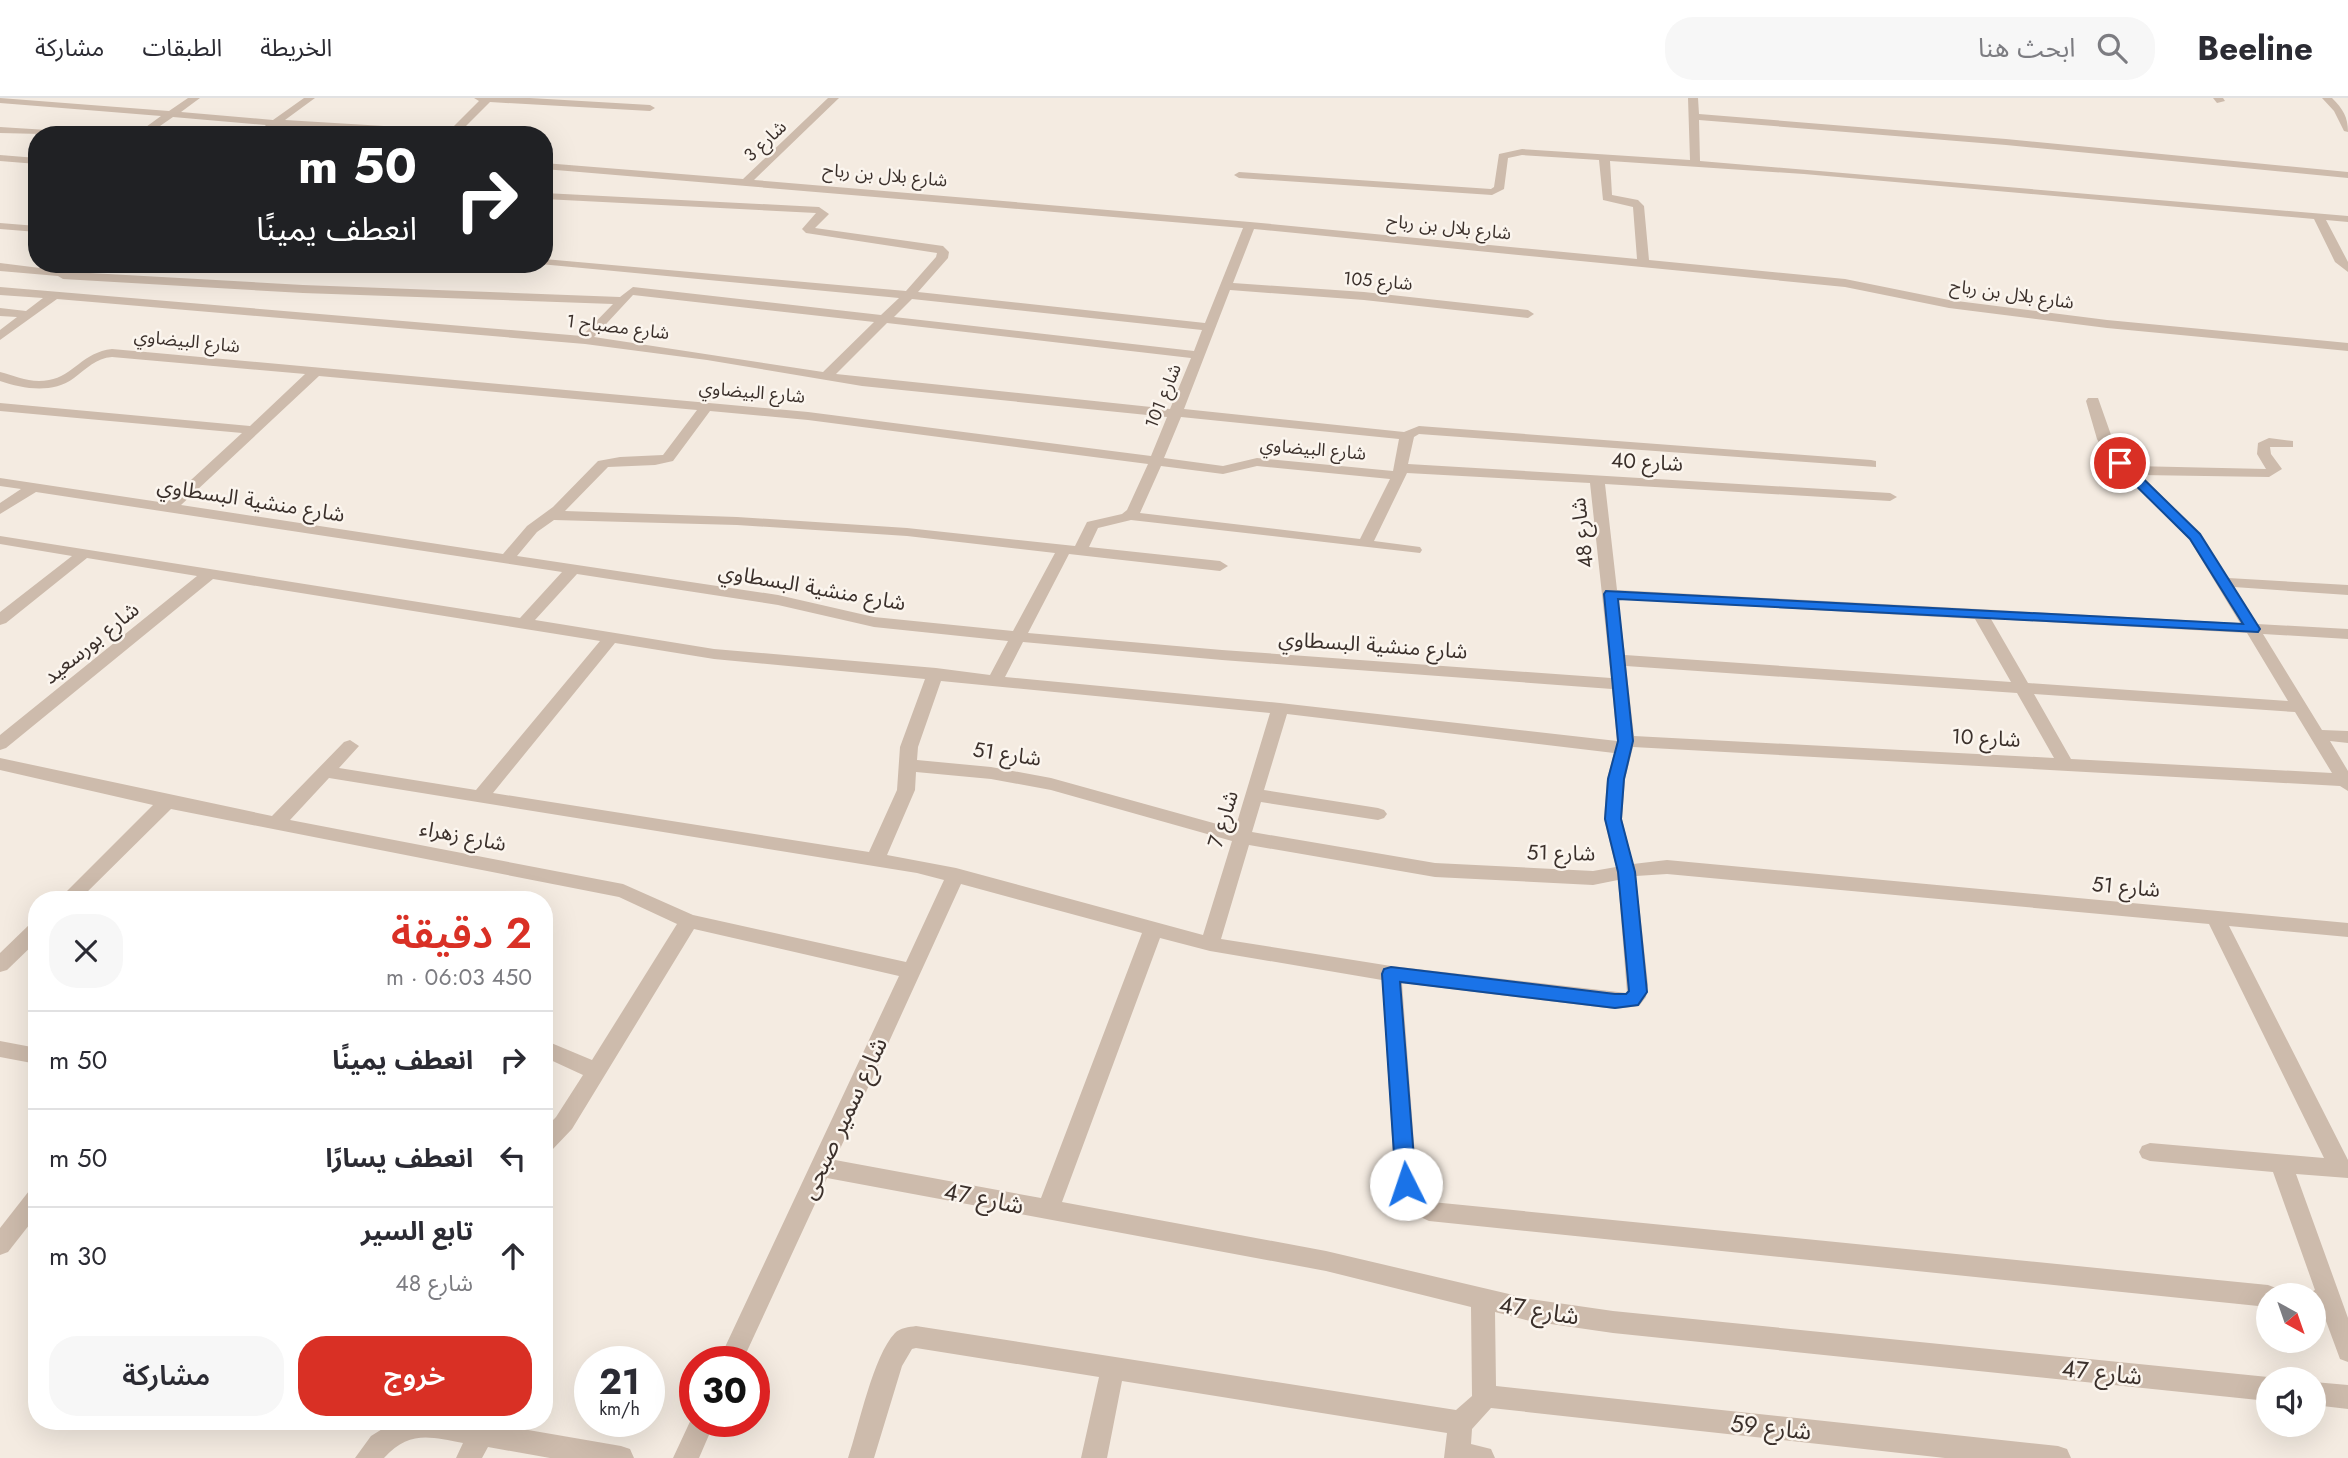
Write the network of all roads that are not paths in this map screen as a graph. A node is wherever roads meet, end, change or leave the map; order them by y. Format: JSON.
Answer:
{"nodes":[{"id":1,"x":195,"y":98,"type":"edge"},
{"id":2,"x":310,"y":98,"type":"edge"},
{"id":3,"x":479,"y":98,"type":"edge"},
{"id":4,"x":487,"y":98,"type":"edge"},
{"id":5,"x":834,"y":98,"type":"edge"},
{"id":6,"x":1693,"y":98,"type":"edge"},
{"id":7,"x":2327,"y":98,"type":"edge"},
{"id":8,"x":0,"y":100,"type":"edge"},
{"id":9,"x":650,"y":108,"type":"dead end"},
{"id":10,"x":170,"y":115,"type":"junction"},
{"id":11,"x":1694,"y":117,"type":"junction"},
{"id":12,"x":276,"y":123,"type":"junction"},
{"id":13,"x":154,"y":126,"type":"edge"},
{"id":14,"x":272,"y":126,"type":"edge"},
{"id":15,"x":324,"y":126,"type":"edge"},
{"id":16,"x":460,"y":126,"type":"edge"},
{"id":17,"x":2348,"y":129,"type":"edge"},
{"id":18,"x":0,"y":130,"type":"edge"},
{"id":19,"x":28,"y":132,"type":"edge"},
{"id":20,"x":0,"y":158,"type":"edge"},
{"id":21,"x":1604,"y":158,"type":"junction"},
{"id":22,"x":28,"y":160,"type":"edge"},
{"id":23,"x":1695,"y":164,"type":"junction"},
{"id":24,"x":553,"y":167,"type":"edge"},
{"id":25,"x":1239,"y":175,"type":"dead end"},
{"id":26,"x":2348,"y":175,"type":"edge"},
{"id":27,"x":747,"y":181,"type":"junction"},
{"id":28,"x":553,"y":196,"type":"edge"},
{"id":29,"x":2318,"y":216,"type":"junction"},
{"id":30,"x":2348,"y":219,"type":"edge"},
{"id":31,"x":1250,"y":225,"type":"junction"},
{"id":32,"x":0,"y":226,"type":"edge"},
{"id":33,"x":28,"y":228,"type":"edge"},
{"id":34,"x":553,"y":263,"type":"edge"},
{"id":35,"x":1643,"y":264,"type":"junction"},
{"id":36,"x":0,"y":267,"type":"edge"},
{"id":37,"x":2348,"y":268,"type":"edge"},
{"id":38,"x":28,"y":270,"type":"edge"},
{"id":39,"x":651,"y":270,"type":"junction"},
{"id":40,"x":77,"y":273,"type":"edge"},
{"id":41,"x":104,"y":273,"type":"edge"},
{"id":42,"x":1226,"y":286,"type":"junction"},
{"id":43,"x":0,"y":291,"type":"edge"},
{"id":44,"x":633,"y":291,"type":"junction"},
{"id":45,"x":55,"y":295,"type":"junction"},
{"id":46,"x":909,"y":295,"type":"junction"},
{"id":47,"x":623,"y":301,"type":"junction"},
{"id":48,"x":0,"y":312,"type":"edge"},
{"id":49,"x":29,"y":314,"type":"junction"},
{"id":50,"x":1528,"y":314,"type":"dead end"},
{"id":51,"x":884,"y":319,"type":"junction"},
{"id":52,"x":1210,"y":327,"type":"junction"},
{"id":53,"x":0,"y":336,"type":"edge"},
{"id":54,"x":585,"y":340,"type":"junction"},
{"id":55,"x":2348,"y":347,"type":"edge"},
{"id":56,"x":1198,"y":355,"type":"junction"},
{"id":57,"x":313,"y":373,"type":"junction"},
{"id":58,"x":0,"y":376,"type":"edge"},
{"id":59,"x":825,"y":377,"type":"junction"},
{"id":60,"x":2093,"y":401,"type":"dead end"},
{"id":61,"x":0,"y":407,"type":"edge"},
{"id":62,"x":706,"y":407,"type":"junction"},
{"id":63,"x":1175,"y":413,"type":"junction"},
{"id":64,"x":253,"y":430,"type":"junction"},
{"id":65,"x":1407,"y":436,"type":"junction"},
{"id":66,"x":2288,"y":444,"type":"dead end"},
{"id":67,"x":1156,"y":462,"type":"junction"},
{"id":68,"x":1871,"y":464,"type":"dead end"},
{"id":69,"x":2127,"y":470,"type":"junction"},
{"id":70,"x":1400,"y":472,"type":"junction"},
{"id":71,"x":1597,"y":480,"type":"junction"},
{"id":72,"x":0,"y":482,"type":"edge"},
{"id":73,"x":32,"y":488,"type":"junction"},
{"id":74,"x":1890,"y":497,"type":"dead end"},
{"id":75,"x":168,"y":509,"type":"junction"},
{"id":76,"x":0,"y":510,"type":"edge"},
{"id":77,"x":550,"y":515,"type":"junction"},
{"id":78,"x":1130,"y":516,"type":"junction"},
{"id":79,"x":0,"y":540,"type":"edge"},
{"id":80,"x":1365,"y":544,"type":"junction"},
{"id":81,"x":1073,"y":550,"type":"junction"},
{"id":82,"x":1415,"y":550,"type":"dead end"},
{"id":83,"x":85,"y":552,"type":"junction"},
{"id":84,"x":507,"y":559,"type":"junction"},
{"id":85,"x":1220,"y":566,"type":"dead end"},
{"id":86,"x":573,"y":569,"type":"junction"},
{"id":87,"x":209,"y":573,"type":"junction"},
{"id":88,"x":2224,"y":582,"type":"junction"},
{"id":89,"x":2348,"y":590,"type":"edge"},
{"id":90,"x":1611,"y":594,"type":"junction"},
{"id":91,"x":1980,"y":615,"type":"junction"},
{"id":92,"x":0,"y":620,"type":"edge"},
{"id":93,"x":523,"y":624,"type":"junction"},
{"id":94,"x":2253,"y":629,"type":"junction"},
{"id":95,"x":2348,"y":634,"type":"edge"},
{"id":96,"x":1019,"y":636,"type":"junction"},
{"id":97,"x":611,"y":638,"type":"junction"},
{"id":98,"x":1618,"y":660,"type":"junction"},
{"id":99,"x":936,"y":673,"type":"junction"},
{"id":100,"x":996,"y":680,"type":"junction"},
{"id":101,"x":1621,"y":684,"type":"junction"},
{"id":102,"x":2021,"y":687,"type":"junction"},
{"id":103,"x":2301,"y":707,"type":"junction"},
{"id":104,"x":1280,"y":708,"type":"junction"},
{"id":105,"x":2318,"y":735,"type":"junction"},
{"id":106,"x":2348,"y":737,"type":"edge"},
{"id":107,"x":0,"y":744,"type":"edge"},
{"id":108,"x":1625,"y":745,"type":"junction"},
{"id":109,"x":350,"y":746,"type":"dead end"},
{"id":110,"x":0,"y":764,"type":"edge"},
{"id":111,"x":906,"y":765,"type":"junction"},
{"id":112,"x":2066,"y":765,"type":"junction"},
{"id":113,"x":326,"y":772,"type":"junction"},
{"id":114,"x":2346,"y":783,"type":"edge"},
{"id":115,"x":1254,"y":794,"type":"junction"},
{"id":116,"x":480,"y":797,"type":"junction"},
{"id":117,"x":167,"y":802,"type":"junction"},
{"id":118,"x":1378,"y":814,"type":"dead end"},
{"id":119,"x":277,"y":822,"type":"junction"},
{"id":120,"x":1241,"y":837,"type":"junction"},
{"id":121,"x":875,"y":860,"type":"junction"},
{"id":122,"x":1626,"y":872,"type":"junction"},
{"id":123,"x":956,"y":874,"type":"junction"},
{"id":124,"x":76,"y":891,"type":"edge"},
{"id":125,"x":2215,"y":918,"type":"junction"},
{"id":126,"x":689,"y":921,"type":"junction"},
{"id":127,"x":1153,"y":930,"type":"junction"},
{"id":128,"x":2348,"y":930,"type":"edge"},
{"id":129,"x":28,"y":938,"type":"edge"},
{"id":130,"x":1210,"y":944,"type":"junction"},
{"id":131,"x":0,"y":965,"type":"edge"},
{"id":132,"x":911,"y":971,"type":"junction"},
{"id":133,"x":1391,"y":974,"type":"junction"},
{"id":134,"x":0,"y":1049,"type":"edge"},
{"id":135,"x":553,"y":1052,"type":"edge"},
{"id":136,"x":28,"y":1054,"type":"edge"},
{"id":137,"x":595,"y":1072,"type":"junction"},
{"id":138,"x":553,"y":1135,"type":"edge"},
{"id":139,"x":2150,"y":1152,"type":"dead end"},
{"id":140,"x":2281,"y":1163,"type":"junction"},
{"id":141,"x":820,"y":1167,"type":"junction"},
{"id":142,"x":2344,"y":1169,"type":"edge"},
{"id":143,"x":28,"y":1209,"type":"edge"},
{"id":144,"x":1048,"y":1210,"type":"junction"},
{"id":145,"x":0,"y":1245,"type":"edge"},
{"id":146,"x":2316,"y":1283,"type":"edge"},
{"id":147,"x":2256,"y":1295,"type":"edge"},
{"id":148,"x":1483,"y":1300,"type":"junction"},
{"id":149,"x":2326,"y":1310,"type":"edge"},
{"id":150,"x":737,"y":1346,"type":"edge"},
{"id":151,"x":2348,"y":1351,"type":"edge"},
{"id":152,"x":1113,"y":1366,"type":"junction"},
{"id":153,"x":2256,"y":1388,"type":"edge"},
{"id":154,"x":2326,"y":1395,"type":"edge"},
{"id":155,"x":1484,"y":1396,"type":"junction"},
{"id":156,"x":2348,"y":1397,"type":"edge"},
{"id":157,"x":1460,"y":1423,"type":"junction"},
{"id":158,"x":398,"y":1430,"type":"edge"},
{"id":159,"x":458,"y":1430,"type":"edge"},
{"id":160,"x":481,"y":1434,"type":"junction"},
{"id":161,"x":696,"y":1437,"type":"edge"},
{"id":162,"x":1466,"y":1457,"type":"edge"},
{"id":163,"x":368,"y":1458,"type":"edge"},
{"id":164,"x":469,"y":1458,"type":"edge"},
{"id":165,"x":621,"y":1458,"type":"edge"},
{"id":166,"x":686,"y":1458,"type":"edge"},
{"id":167,"x":861,"y":1458,"type":"edge"},
{"id":168,"x":1094,"y":1458,"type":"edge"},
{"id":169,"x":2058,"y":1458,"type":"edge"}],
"edges":[{"from":1,"to":10,"type":"street"},
{"from":2,"to":12,"type":"street"},
{"from":3,"to":4,"type":"street"},
{"from":4,"to":9,"type":"street"},
{"from":4,"to":16,"type":"street"},
{"from":5,"to":27,"type":"street","name":"شارع 3"},
{"from":6,"to":11,"type":"street"},
{"from":7,"to":17,"type":"street"},
{"from":8,"to":10,"type":"street"},
{"from":10,"to":12,"type":"street"},
{"from":10,"to":13,"type":"street"},
{"from":11,"to":23,"type":"street"},
{"from":11,"to":26,"type":"street"},
{"from":12,"to":14,"type":"street"},
{"from":12,"to":15,"type":"street"},
{"from":18,"to":19,"type":"street"},
{"from":20,"to":22,"type":"street"},
{"from":21,"to":23,"type":"street"},
{"from":21,"to":25,"type":"street"},
{"from":21,"to":35,"type":"street"},
{"from":23,"to":29,"type":"street"},
{"from":24,"to":27,"type":"street","name":"شارع بلال بن رباح"},
{"from":27,"to":31,"type":"street","name":"شارع بلال بن رباح"},
{"from":28,"to":46,"type":"street"},
{"from":29,"to":30,"type":"street"},
{"from":29,"to":37,"type":"street"},
{"from":31,"to":35,"type":"street","name":"شارع بلال بن رباح"},
{"from":31,"to":42,"type":"street","name":"شارع 101"},
{"from":32,"to":33,"type":"street"},
{"from":34,"to":39,"type":"street"},
{"from":35,"to":55,"type":"street","name":"شارع بلال بن رباح"},
{"from":36,"to":38,"type":"street"},
{"from":39,"to":44,"type":"street"},
{"from":39,"to":46,"type":"street"},
{"from":40,"to":45,"type":"street"},
{"from":41,"to":47,"type":"street"},
{"from":42,"to":50,"type":"street","name":"شارع 105"},
{"from":42,"to":52,"type":"street","name":"شارع 101"},
{"from":43,"to":45,"type":"street","name":"شارع مصباح 1"},
{"from":44,"to":47,"type":"street"},
{"from":44,"to":51,"type":"street"},
{"from":45,"to":49,"type":"street"},
{"from":45,"to":54,"type":"street","name":"شارع مصباح 1"},
{"from":46,"to":51,"type":"street"},
{"from":46,"to":52,"type":"street"},
{"from":47,"to":54,"type":"street"},
{"from":48,"to":49,"type":"street"},
{"from":49,"to":53,"type":"street"},
{"from":51,"to":56,"type":"street"},
{"from":51,"to":59,"type":"street"},
{"from":52,"to":56,"type":"street","name":"شارع 101"},
{"from":54,"to":59,"type":"street","name":"شارع مصباح 1"},
{"from":56,"to":63,"type":"street","name":"شارع 101"},
{"from":57,"to":58,"type":"street","name":"شارع البيضاوي"},
{"from":57,"to":62,"type":"street","name":"شارع البيضاوي"},
{"from":57,"to":64,"type":"street"},
{"from":59,"to":63,"type":"street","name":"شارع مصباح 1"},
{"from":60,"to":69,"type":"street"},
{"from":61,"to":64,"type":"street"},
{"from":62,"to":67,"type":"street","name":"شارع البيضاوي"},
{"from":62,"to":77,"type":"street"},
{"from":63,"to":65,"type":"street","name":"شارع مصباح 1"},
{"from":63,"to":67,"type":"street","name":"شارع 101"},
{"from":64,"to":75,"type":"street"},
{"from":65,"to":68,"type":"street","name":"شارع مصباح 1"},
{"from":65,"to":70,"type":"street"},
{"from":66,"to":69,"type":"street"},
{"from":67,"to":70,"type":"street","name":"شارع البيضاوي"},
{"from":67,"to":78,"type":"street","name":"شارع 101"},
{"from":69,"to":88,"type":"street"},
{"from":70,"to":71,"type":"street","name":"شارع 40"},
{"from":70,"to":80,"type":"street"},
{"from":71,"to":74,"type":"street","name":"شارع 40"},
{"from":71,"to":90,"type":"street","name":"شارع 48"},
{"from":72,"to":73,"type":"street","name":"شارع منشية البسطاوي"},
{"from":73,"to":75,"type":"street","name":"شارع منشية البسطاوي"},
{"from":73,"to":76,"type":"street"},
{"from":75,"to":84,"type":"street","name":"شارع منشية البسطاوي"},
{"from":77,"to":81,"type":"street"},
{"from":77,"to":84,"type":"street"},
{"from":78,"to":80,"type":"street"},
{"from":78,"to":81,"type":"street"},
{"from":79,"to":83,"type":"street","name":"شارع 10"},
{"from":80,"to":82,"type":"street"},
{"from":81,"to":85,"type":"street"},
{"from":81,"to":96,"type":"street"},
{"from":83,"to":87,"type":"street","name":"شارع 10"},
{"from":83,"to":92,"type":"street"},
{"from":84,"to":86,"type":"street","name":"شارع منشية البسطاوي"},
{"from":86,"to":93,"type":"street"},
{"from":86,"to":96,"type":"street","name":"شارع منشية البسطاوي"},
{"from":87,"to":93,"type":"street","name":"شارع 10"},
{"from":87,"to":107,"type":"street","name":"شارع بورسعيد"},
{"from":88,"to":89,"type":"street"},
{"from":88,"to":94,"type":"street"},
{"from":90,"to":91,"type":"street"},
{"from":90,"to":98,"type":"street","name":"شارع 48"},
{"from":91,"to":94,"type":"street"},
{"from":91,"to":102,"type":"street"},
{"from":93,"to":97,"type":"street","name":"شارع 10"},
{"from":94,"to":95,"type":"street"},
{"from":94,"to":103,"type":"street"},
{"from":96,"to":100,"type":"street"},
{"from":96,"to":101,"type":"street","name":"شارع منشية البسطاوي"},
{"from":97,"to":99,"type":"street","name":"شارع 10"},
{"from":97,"to":116,"type":"street"},
{"from":98,"to":101,"type":"street","name":"شارع 48"},
{"from":98,"to":102,"type":"street"},
{"from":99,"to":100,"type":"street","name":"شارع 10"},
{"from":99,"to":111,"type":"street"},
{"from":100,"to":104,"type":"street","name":"شارع 10"},
{"from":101,"to":108,"type":"street","name":"شارع 48"},
{"from":102,"to":103,"type":"street"},
{"from":102,"to":112,"type":"street"},
{"from":103,"to":105,"type":"street"},
{"from":104,"to":108,"type":"street","name":"شارع 10"},
{"from":104,"to":115,"type":"street","name":"شارع 7"},
{"from":105,"to":106,"type":"street"},
{"from":105,"to":114,"type":"street"},
{"from":108,"to":112,"type":"street","name":"شارع 10"},
{"from":108,"to":122,"type":"street","name":"شارع 48"},
{"from":109,"to":113,"type":"street"},
{"from":110,"to":117,"type":"street","name":"شارع زهراء"},
{"from":111,"to":120,"type":"street","name":"شارع 51"},
{"from":111,"to":121,"type":"street"},
{"from":112,"to":114,"type":"street","name":"شارع 10"},
{"from":113,"to":116,"type":"street"},
{"from":113,"to":119,"type":"street"},
{"from":115,"to":118,"type":"street"},
{"from":115,"to":120,"type":"street","name":"شارع 7"},
{"from":116,"to":121,"type":"street"},
{"from":117,"to":119,"type":"street","name":"شارع زهراء"},
{"from":117,"to":124,"type":"street"},
{"from":119,"to":126,"type":"street","name":"شارع زهراء"},
{"from":120,"to":122,"type":"street","name":"شارع 51"},
{"from":120,"to":130,"type":"street","name":"شارع 7"},
{"from":121,"to":123,"type":"street"},
{"from":122,"to":125,"type":"street","name":"شارع 51"},
{"from":122,"to":133,"type":"street","name":"شارع 48"},
{"from":123,"to":127,"type":"street"},
{"from":123,"to":132,"type":"street","name":"شارع سمير صبحى"},
{"from":125,"to":128,"type":"street","name":"شارع 51"},
{"from":125,"to":142,"type":"street"},
{"from":126,"to":132,"type":"street","name":"شارع زهراء"},
{"from":126,"to":137,"type":"street"},
{"from":127,"to":130,"type":"street"},
{"from":127,"to":144,"type":"street"},
{"from":129,"to":131,"type":"street"},
{"from":130,"to":133,"type":"street"},
{"from":132,"to":141,"type":"street","name":"شارع سمير صبحى"},
{"from":133,"to":147,"type":"street"},
{"from":134,"to":136,"type":"street"},
{"from":135,"to":137,"type":"street"},
{"from":137,"to":138,"type":"street"},
{"from":139,"to":140,"type":"street"},
{"from":140,"to":142,"type":"street"},
{"from":140,"to":146,"type":"street"},
{"from":141,"to":144,"type":"street","name":"شارع 47"},
{"from":141,"to":150,"type":"street","name":"شارع سمير صبحى"},
{"from":143,"to":145,"type":"street"},
{"from":144,"to":148,"type":"street","name":"شارع 47"},
{"from":148,"to":153,"type":"street","name":"شارع 47"},
{"from":148,"to":155,"type":"street"},
{"from":149,"to":151,"type":"street"},
{"from":152,"to":157,"type":"street"},
{"from":152,"to":167,"type":"street"},
{"from":152,"to":168,"type":"street"},
{"from":154,"to":156,"type":"street"},
{"from":155,"to":157,"type":"street"},
{"from":155,"to":169,"type":"street","name":"شارع 59"},
{"from":157,"to":162,"type":"street"},
{"from":158,"to":163,"type":"street"},
{"from":159,"to":160,"type":"street"},
{"from":160,"to":164,"type":"street"},
{"from":160,"to":165,"type":"street"},
{"from":161,"to":166,"type":"street"}]}
